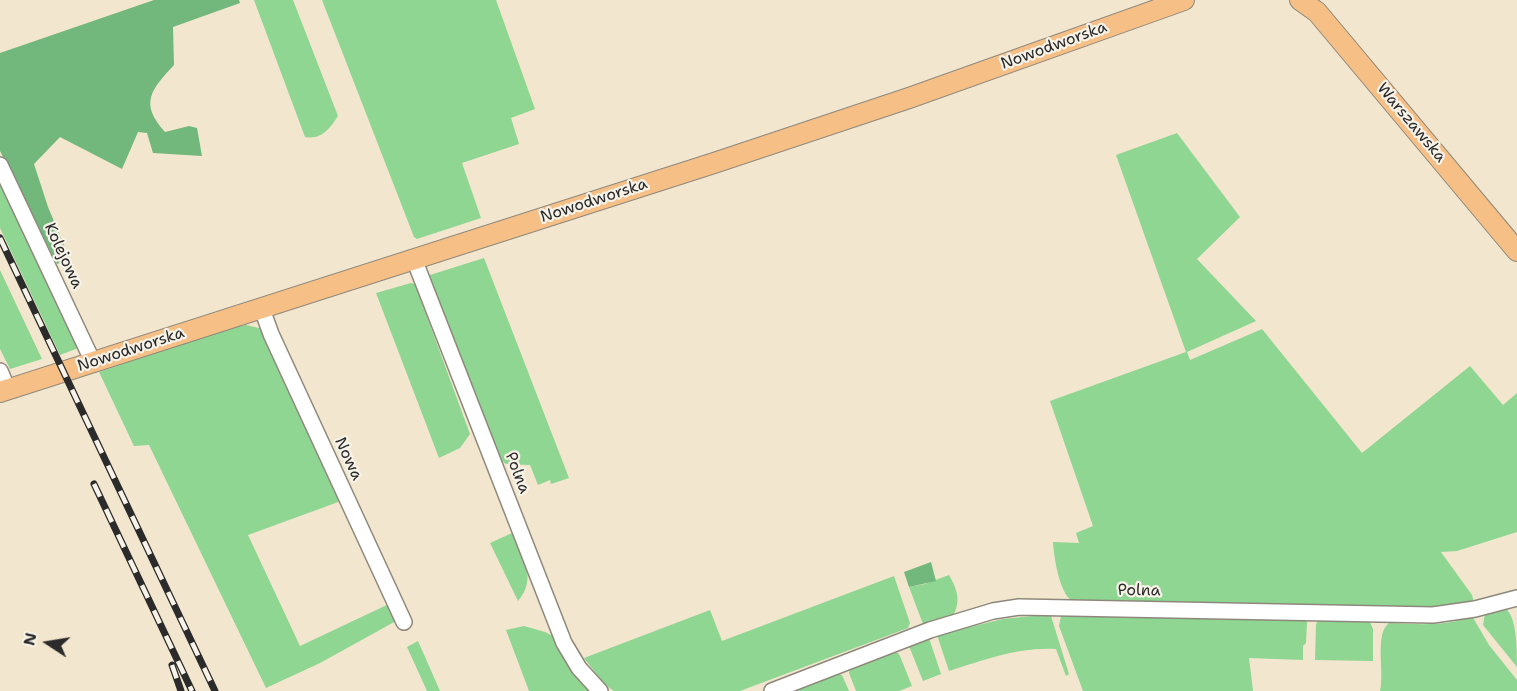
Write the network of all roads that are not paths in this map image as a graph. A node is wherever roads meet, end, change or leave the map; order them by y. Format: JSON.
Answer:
{"nodes":[{"id":1,"x":1184,"y":0,"type":"edge"},
{"id":2,"x":1300,"y":0,"type":"edge"},
{"id":3,"x":0,"y":165,"type":"edge"},
{"id":4,"x":1517,"y":251,"type":"edge"},
{"id":5,"x":414,"y":259,"type":"junction"},
{"id":6,"x":262,"y":309,"type":"junction"},
{"id":7,"x":93,"y":362,"type":"junction"},
{"id":8,"x":0,"y":371,"type":"edge"},
{"id":9,"x":4,"y":391,"type":"edge"},
{"id":10,"x":1517,"y":598,"type":"edge"},
{"id":11,"x":404,"y":622,"type":"dead end"},
{"id":12,"x":600,"y":691,"type":"edge"},
{"id":13,"x":772,"y":691,"type":"edge"}],
"edges":[{"from":1,"to":5,"type":"main road","name":"Nowodworska"},
{"from":2,"to":4,"type":"main road","name":"Warszawska"},
{"from":3,"to":7,"type":"street","name":"Kolejowa"},
{"from":5,"to":6,"type":"main road","name":"Nowodworska"},
{"from":5,"to":12,"type":"street","name":"Polna"},
{"from":6,"to":7,"type":"main road","name":"Nowodworska"},
{"from":6,"to":11,"type":"street","name":"Nowa"},
{"from":7,"to":9,"type":"main road","name":"Nowodworska"},
{"from":8,"to":9,"type":"street"},
{"from":10,"to":13,"type":"street","name":"Polna"}]}
